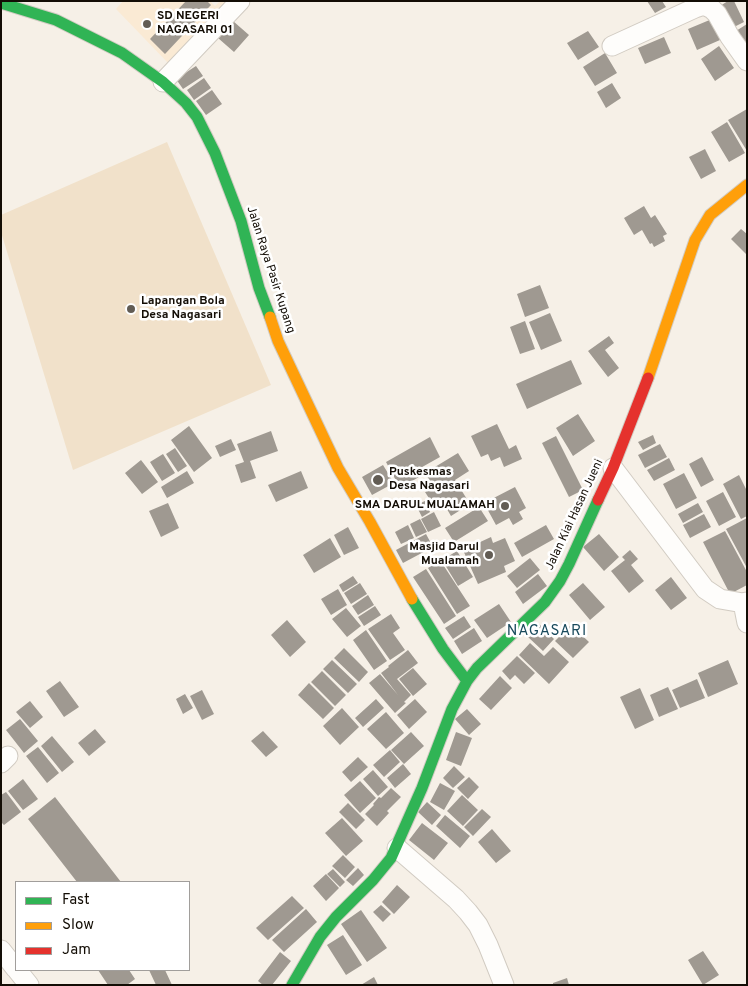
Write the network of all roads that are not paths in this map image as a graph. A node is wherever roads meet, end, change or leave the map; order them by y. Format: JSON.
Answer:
{"nodes":[{"id":1,"x":240,"y":1,"type":"edge"},
{"id":2,"x":1,"y":3,"type":"edge"},
{"id":3,"x":612,"y":46,"type":"dead end"},
{"id":4,"x":747,"y":61,"type":"edge"},
{"id":5,"x":163,"y":82,"type":"junction"},
{"id":6,"x":747,"y":185,"type":"edge"},
{"id":7,"x":612,"y":468,"type":"junction"},
{"id":8,"x":745,"y":603,"type":"edge"},
{"id":9,"x":747,"y":622,"type":"edge"},
{"id":10,"x":467,"y":681,"type":"junction"},
{"id":11,"x":397,"y":848,"type":"junction"},
{"id":12,"x":1,"y":950,"type":"edge"},
{"id":13,"x":15,"y":967,"type":"edge"},
{"id":14,"x":18,"y":971,"type":"edge"},
{"id":15,"x":29,"y":985,"type":"edge"},
{"id":16,"x":292,"y":985,"type":"edge"},
{"id":17,"x":504,"y":985,"type":"edge"}],
"edges":[{"from":1,"to":5,"type":"street"},
{"from":2,"to":5,"type":"street","name":"Jalan Raya Pasir Kupang"},
{"from":3,"to":4,"type":"street"},
{"from":5,"to":10,"type":"street","name":"Jalan Raya Pasir Kupang"},
{"from":6,"to":7,"type":"street","name":"Jalan Kiai Hasan Jueni"},
{"from":7,"to":8,"type":"street"},
{"from":7,"to":10,"type":"street","name":"Jalan Kiai Hasan Jueni"},
{"from":8,"to":9,"type":"street"},
{"from":10,"to":11,"type":"street","name":"Jalan Kiai Hasan Jueni"},
{"from":11,"to":16,"type":"street","name":"Jalan Kiai Hasan Jueni"},
{"from":11,"to":17,"type":"street"},
{"from":12,"to":13,"type":"street"},
{"from":14,"to":15,"type":"street"}]}
